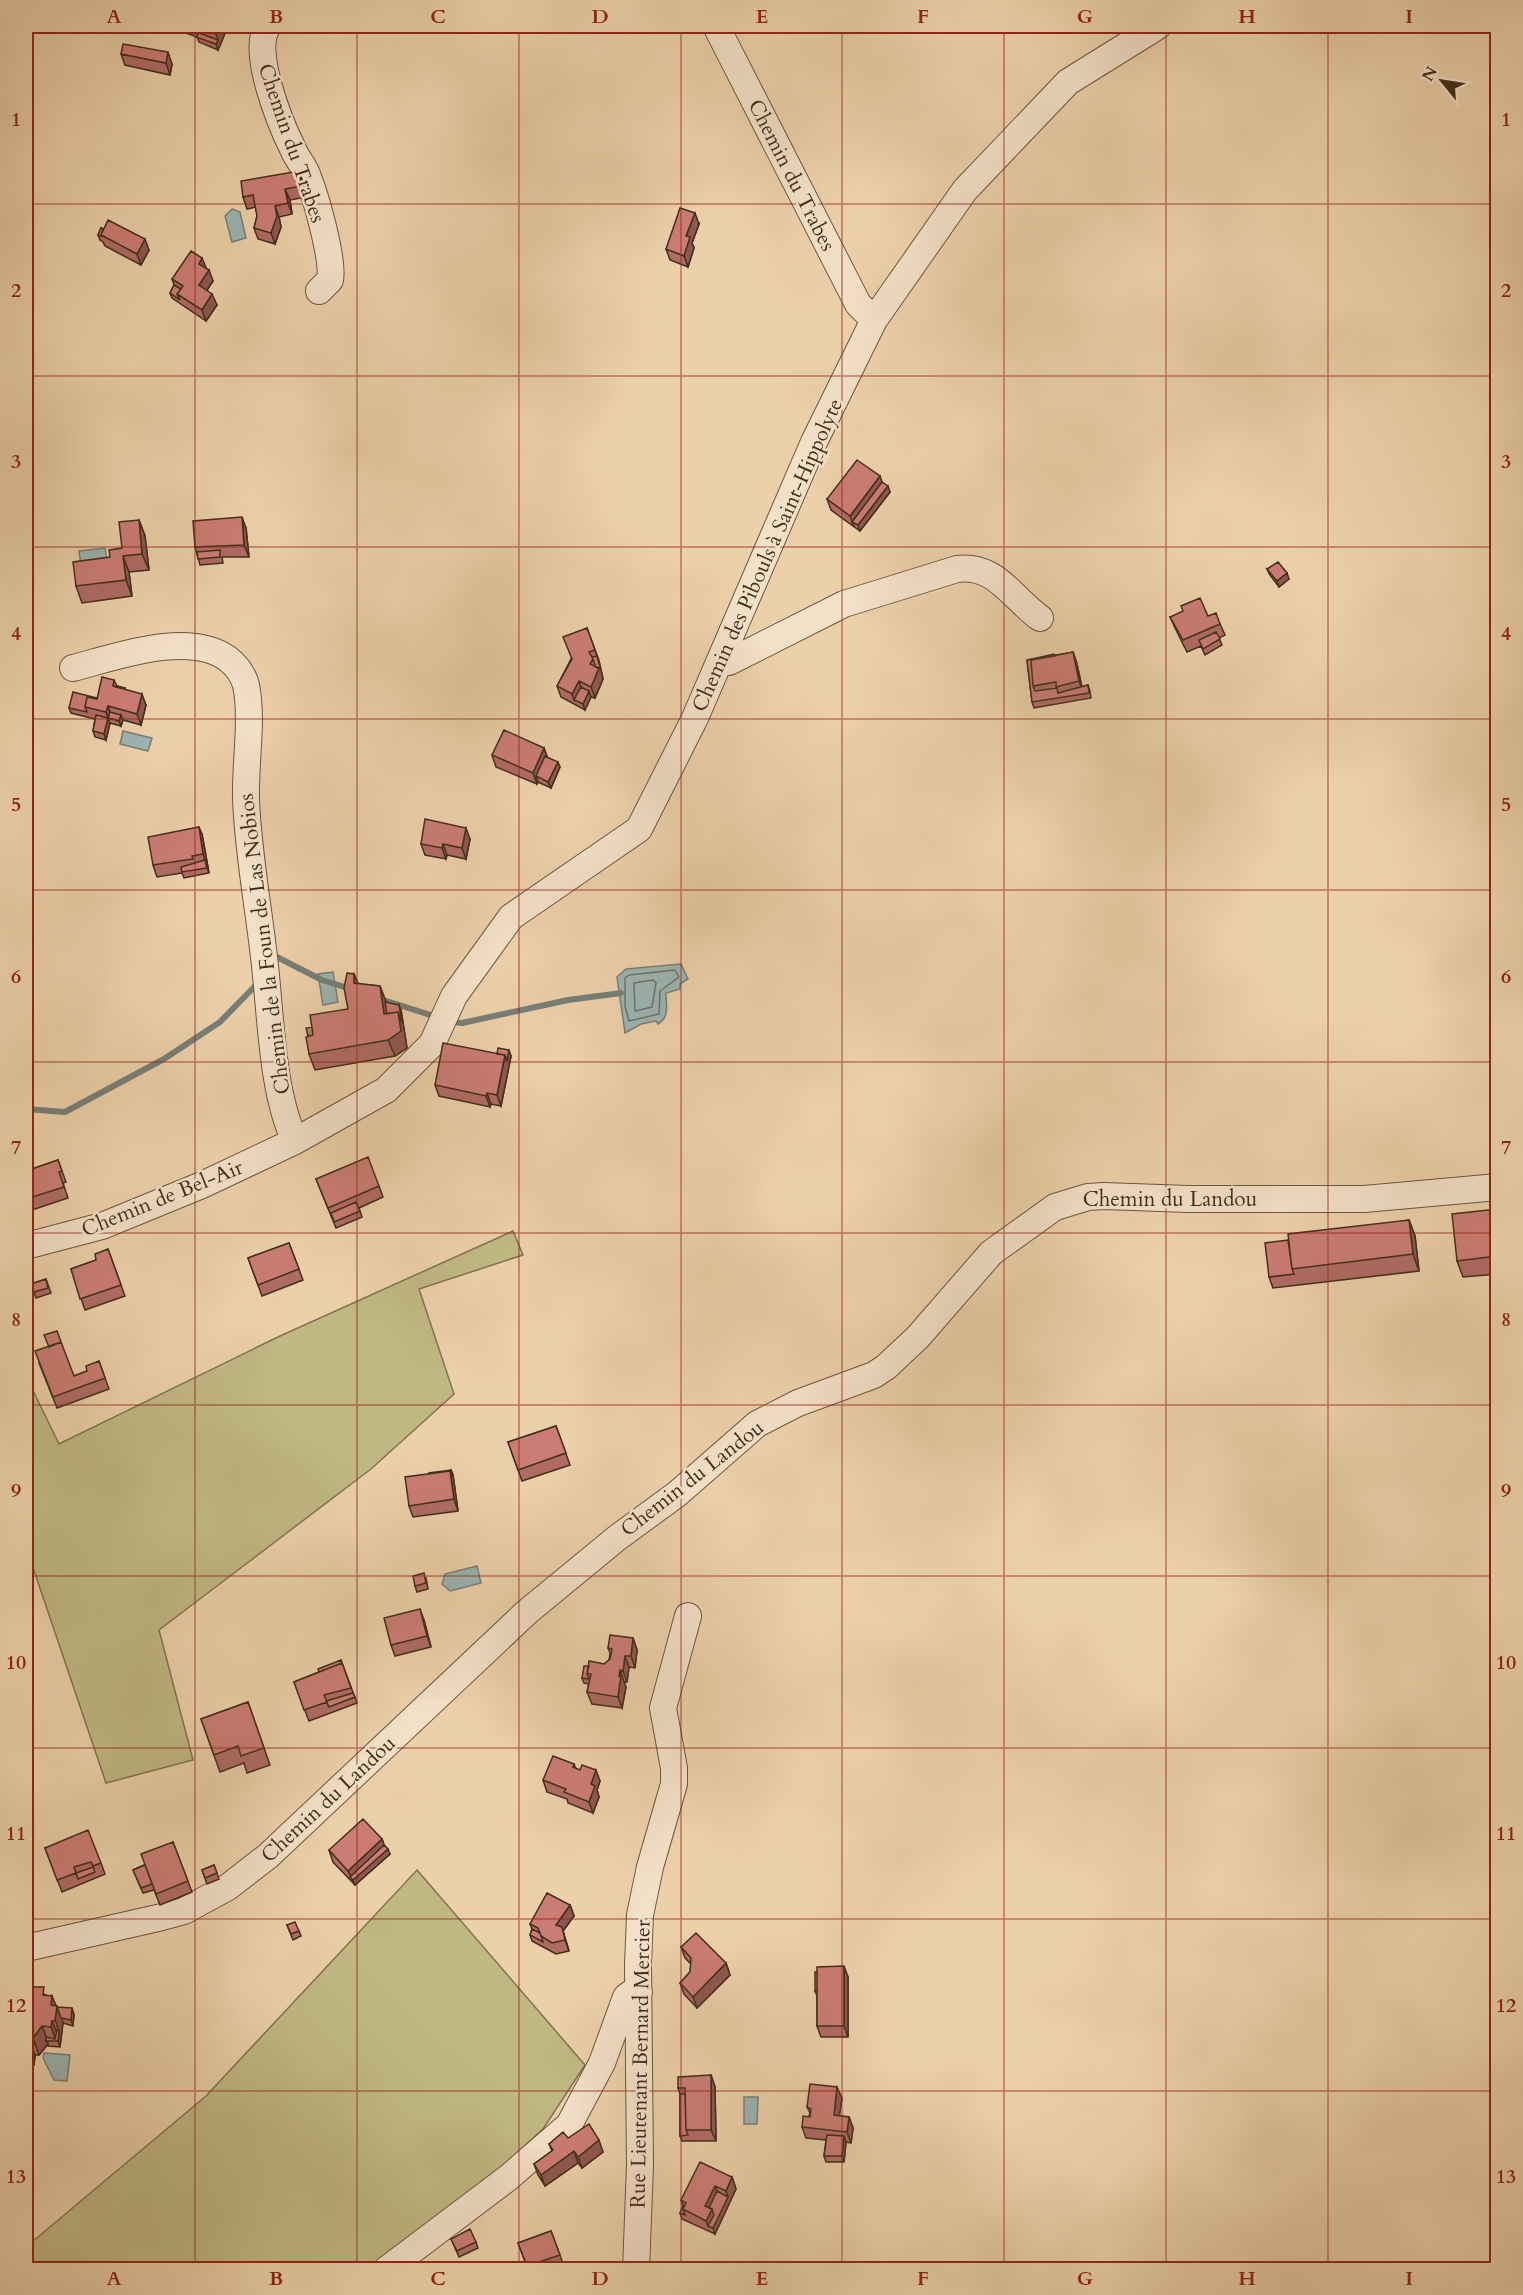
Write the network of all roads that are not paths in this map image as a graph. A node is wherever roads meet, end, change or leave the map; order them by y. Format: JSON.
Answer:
{"nodes":[{"id":1,"x":268,"y":26,"type":"edge"},
{"id":2,"x":716,"y":26,"type":"edge"},
{"id":3,"x":1158,"y":26,"type":"edge"},
{"id":4,"x":319,"y":291,"type":"dead end"},
{"id":5,"x":874,"y":320,"type":"junction"},
{"id":6,"x":1040,"y":618,"type":"dead end"},
{"id":7,"x":723,"y":659,"type":"junction"},
{"id":8,"x":73,"y":668,"type":"dead end"},
{"id":9,"x":295,"y":1141,"type":"junction"},
{"id":10,"x":1497,"y":1187,"type":"edge"},
{"id":11,"x":26,"y":1246,"type":"edge"},
{"id":12,"x":688,"y":1616,"type":"dead end"},
{"id":13,"x":26,"y":1948,"type":"edge"},
{"id":14,"x":639,"y":1992,"type":"junction"},
{"id":15,"x":386,"y":2270,"type":"edge"},
{"id":16,"x":636,"y":2270,"type":"edge"}],
"edges":[{"from":1,"to":4,"type":"street","name":"Chemin du Trabes"},
{"from":2,"to":5,"type":"street","name":"Chemin du Trabes"},
{"from":3,"to":5,"type":"street","name":"Chemin des Pibouls à Saint-Hippolyte"},
{"from":5,"to":7,"type":"street","name":"Chemin des Pibouls à Saint-Hippolyte"},
{"from":6,"to":7,"type":"street"},
{"from":7,"to":9,"type":"street","name":"Chemin des Pibouls à Saint-Hippolyte"},
{"from":8,"to":9,"type":"street","name":"Chemin de la Foun de Las Nobios"},
{"from":9,"to":11,"type":"street","name":"Chemin de Bel-Air"},
{"from":10,"to":13,"type":"street","name":"Chemin du Landou"},
{"from":12,"to":14,"type":"street","name":"Rue Lieutenant Bernard Mercier"},
{"from":14,"to":15,"type":"street"},
{"from":14,"to":16,"type":"street","name":"Rue Lieutenant Bernard Mercier"}]}
